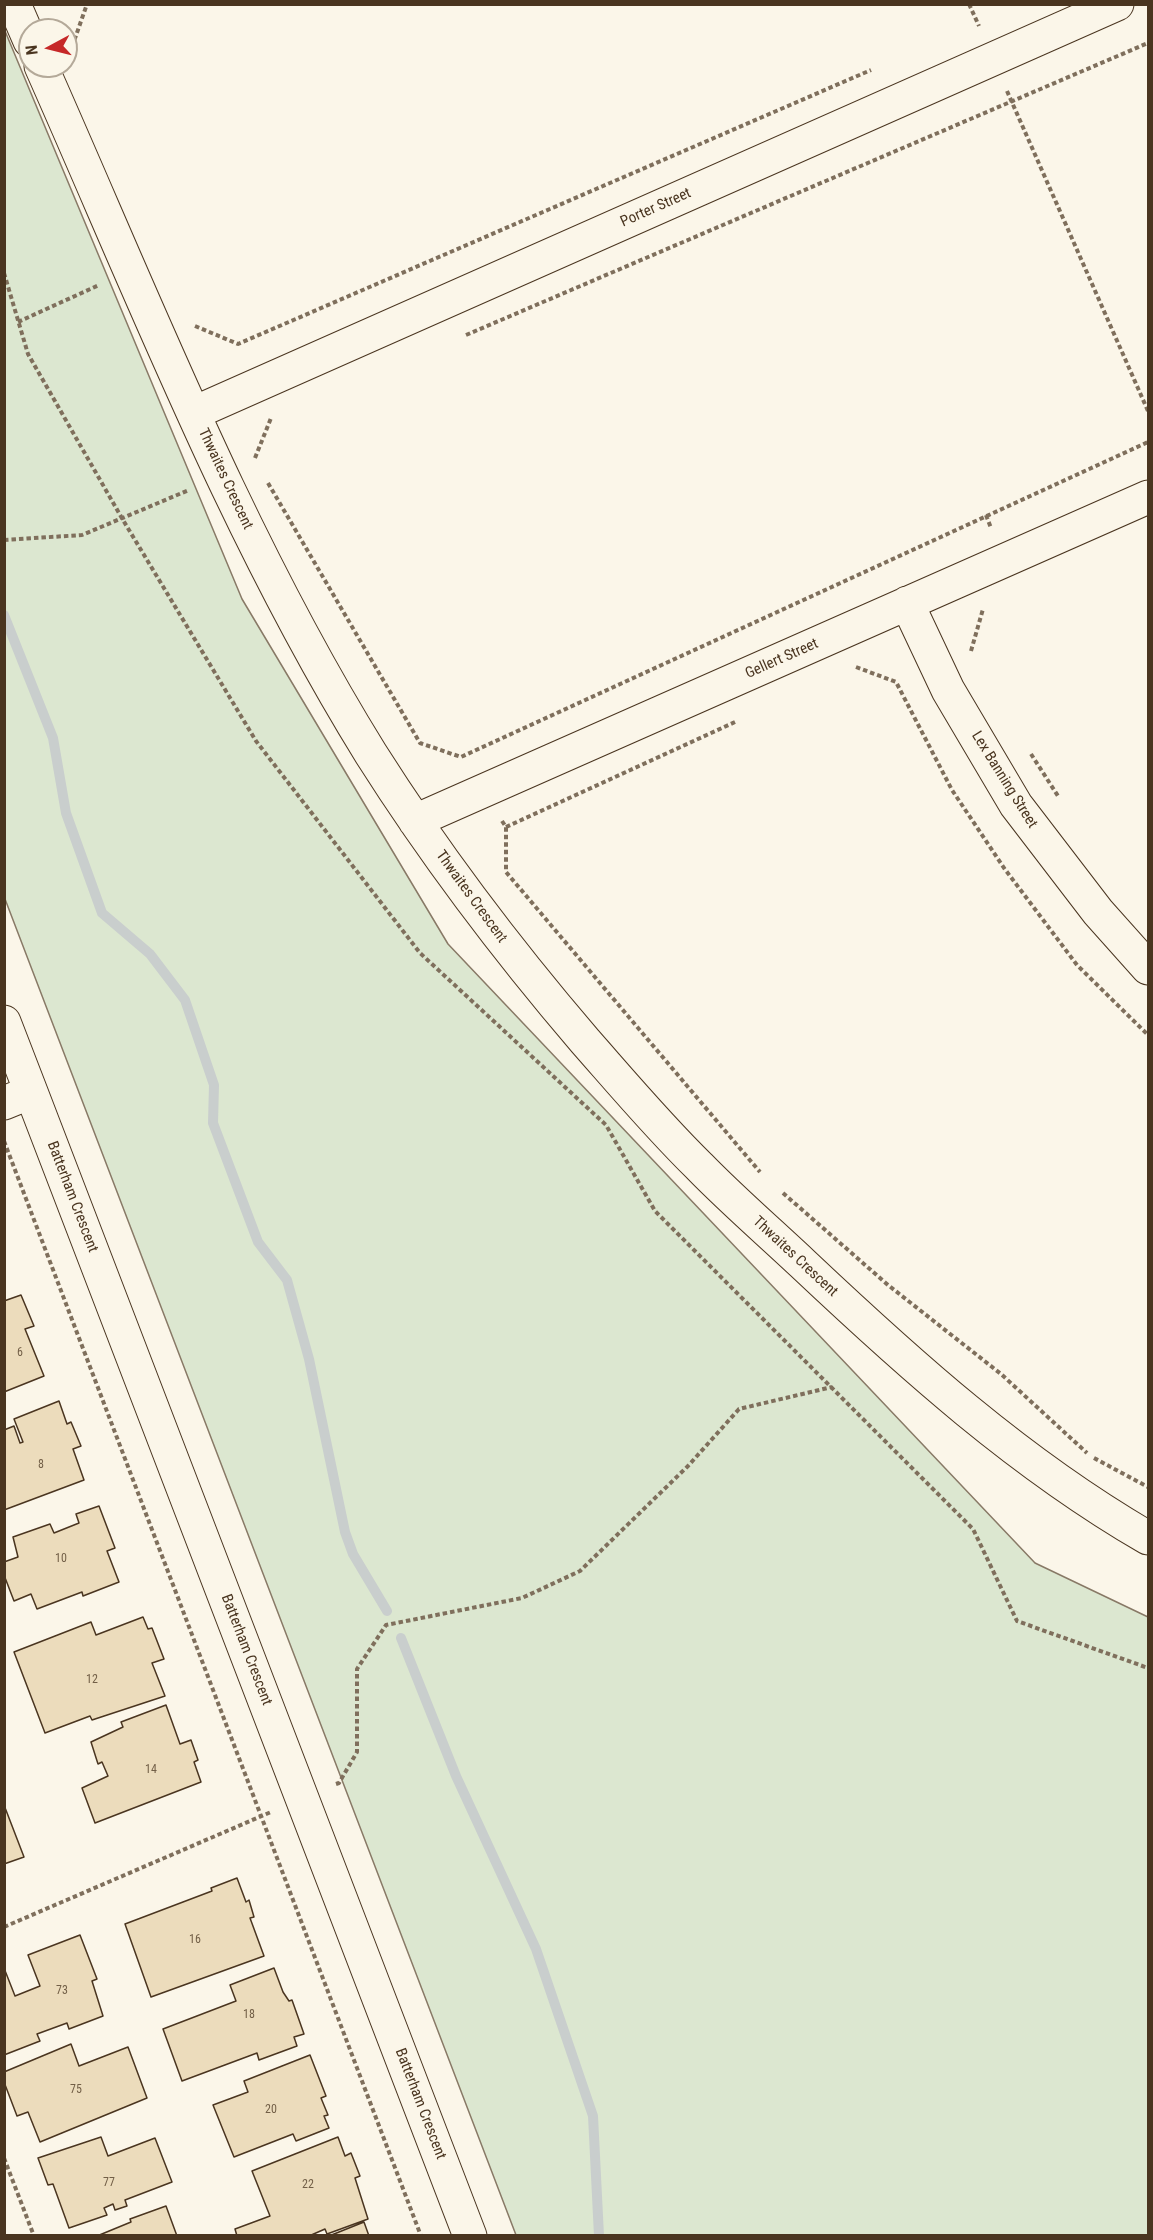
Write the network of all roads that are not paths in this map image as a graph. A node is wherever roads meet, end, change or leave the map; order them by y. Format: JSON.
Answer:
{"nodes":[{"id":1,"x":14,"y":4,"type":"edge"},
{"id":2,"x":1117,"y":4,"type":"edge"},
{"id":3,"x":20,"y":18,"type":"edge"},
{"id":4,"x":46,"y":78,"type":"edge"},
{"id":5,"x":194,"y":413,"type":"junction"},
{"id":6,"x":1149,"y":497,"type":"edge"},
{"id":7,"x":908,"y":603,"type":"junction"},
{"id":8,"x":415,"y":821,"type":"junction"},
{"id":9,"x":1149,"y":968,"type":"edge"},
{"id":10,"x":4,"y":1022,"type":"edge"},
{"id":11,"x":18,"y":1097,"type":"edge"},
{"id":12,"x":1149,"y":1538,"type":"edge"},
{"id":13,"x":470,"y":2235,"type":"edge"}],
"edges":[{"from":1,"to":3,"type":"street"},
{"from":2,"to":5,"type":"street","name":"Porter Street"},
{"from":4,"to":5,"type":"street","name":"Thwaites Crescent"},
{"from":5,"to":8,"type":"street","name":"Thwaites Crescent"},
{"from":6,"to":7,"type":"street","name":"Gellert Street"},
{"from":7,"to":8,"type":"street","name":"Gellert Street"},
{"from":7,"to":9,"type":"street","name":"Lex Banning Street"},
{"from":8,"to":12,"type":"street","name":"Thwaites Crescent"},
{"from":10,"to":11,"type":"street","name":"Batterham Crescent"},
{"from":11,"to":13,"type":"street","name":"Batterham Crescent"}]}
